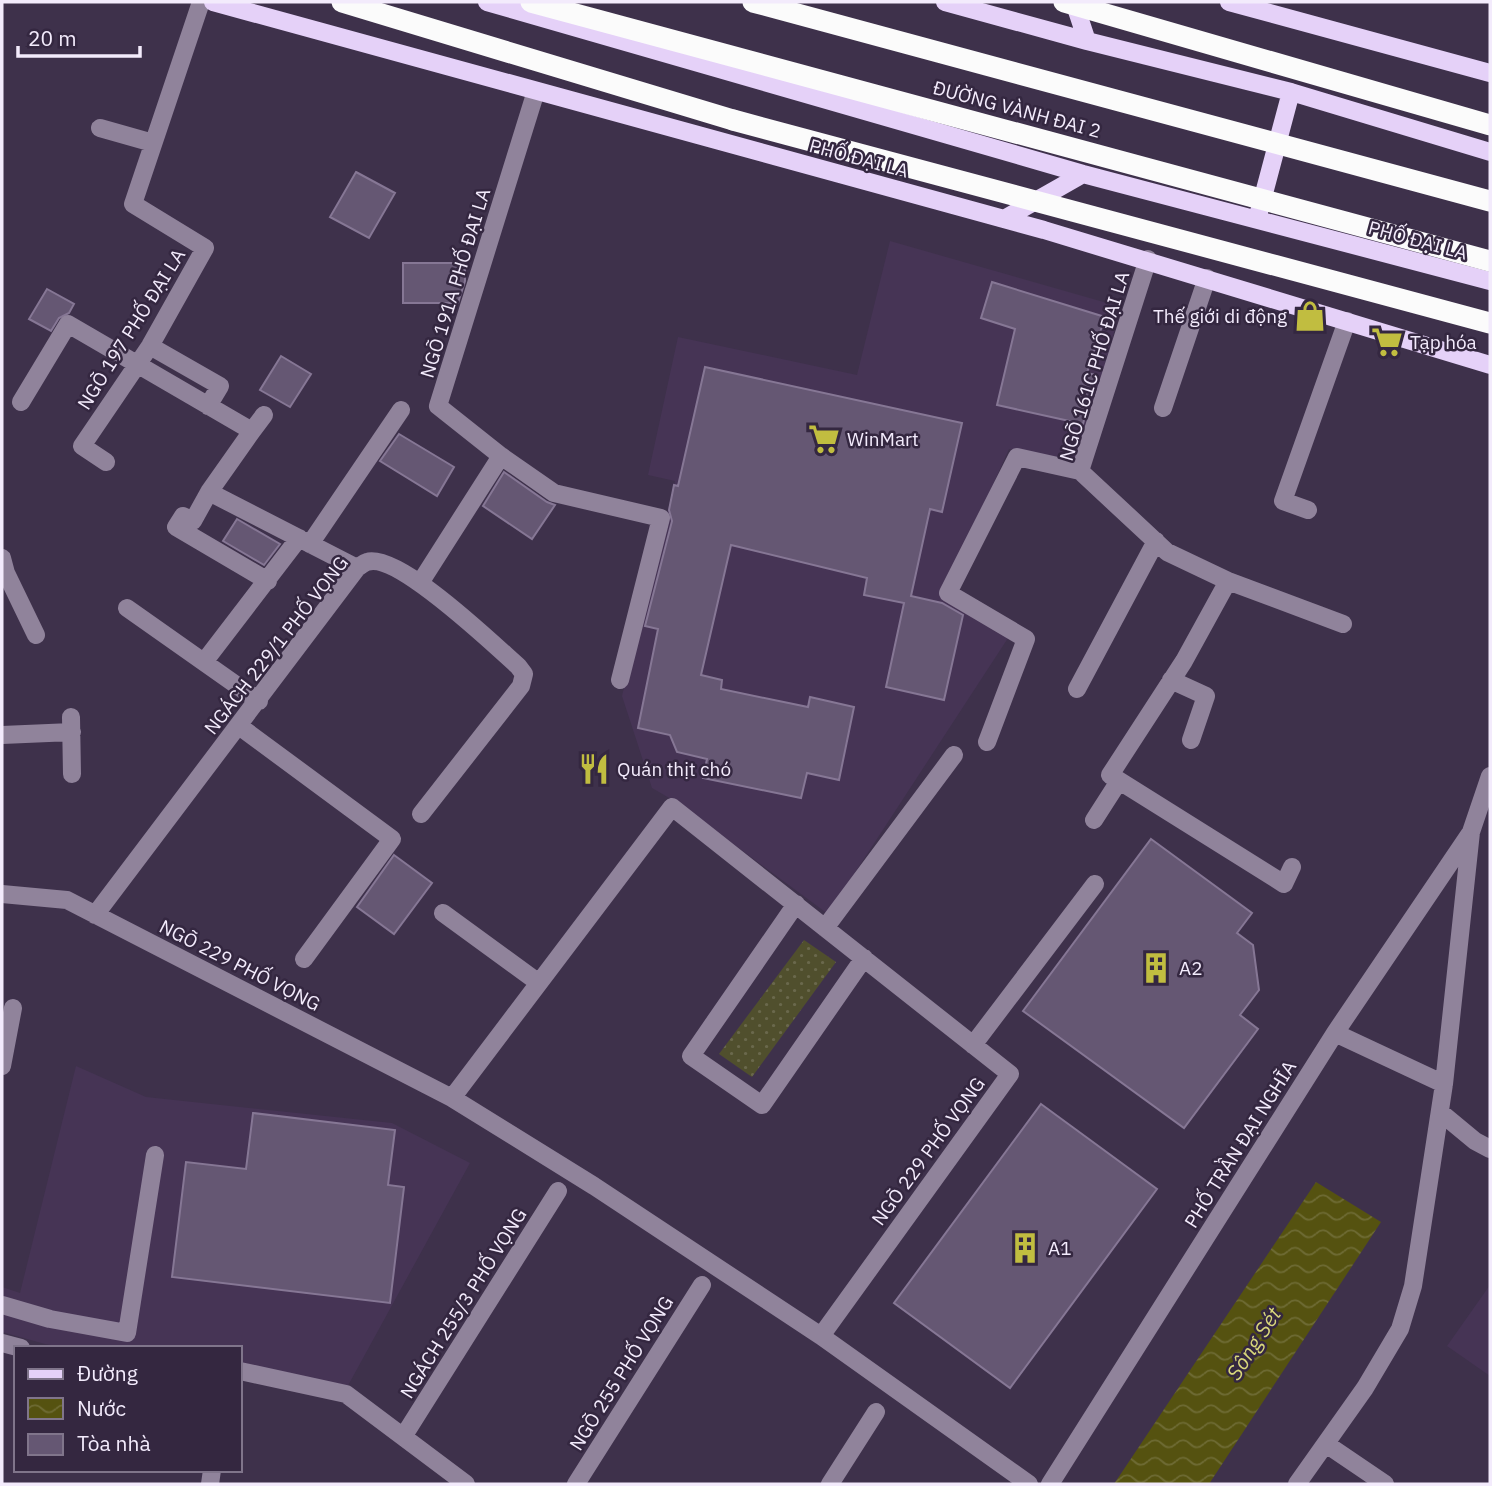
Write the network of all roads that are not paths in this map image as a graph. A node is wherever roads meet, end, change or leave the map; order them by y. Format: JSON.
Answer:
{"nodes":[{"id":1,"x":201,"y":2,"type":"edge"},
{"id":2,"x":213,"y":2,"type":"edge"},
{"id":3,"x":342,"y":2,"type":"edge"},
{"id":4,"x":487,"y":2,"type":"edge"},
{"id":5,"x":531,"y":2,"type":"edge"},
{"id":6,"x":753,"y":2,"type":"edge"},
{"id":7,"x":945,"y":2,"type":"edge"},
{"id":8,"x":1064,"y":2,"type":"edge"},
{"id":9,"x":1074,"y":2,"type":"edge"},
{"id":10,"x":1229,"y":2,"type":"edge"},
{"id":11,"x":1087,"y":41,"type":"junction"},
{"id":12,"x":1490,"y":73,"type":"edge"},
{"id":13,"x":536,"y":91,"type":"junction"},
{"id":14,"x":1291,"y":92,"type":"junction"},
{"id":15,"x":1490,"y":125,"type":"edge"},
{"id":16,"x":100,"y":128,"type":"dead end"},
{"id":17,"x":153,"y":143,"type":"junction"},
{"id":18,"x":1490,"y":152,"type":"edge"},
{"id":19,"x":1083,"y":174,"type":"junction"},
{"id":20,"x":1490,"y":201,"type":"edge"},
{"id":21,"x":1004,"y":219,"type":"junction"},
{"id":22,"x":1257,"y":219,"type":"junction"},
{"id":23,"x":1148,"y":259,"type":"junction"},
{"id":24,"x":1490,"y":261,"type":"edge"},
{"id":25,"x":1207,"y":278,"type":"junction"},
{"id":26,"x":1490,"y":281,"type":"edge"},
{"id":27,"x":1347,"y":321,"type":"junction"},
{"id":28,"x":1490,"y":323,"type":"edge"},
{"id":29,"x":150,"y":346,"type":"junction"},
{"id":30,"x":137,"y":365,"type":"junction"},
{"id":31,"x":1490,"y":365,"type":"edge"},
{"id":32,"x":21,"y":402,"type":"dead end"},
{"id":33,"x":208,"y":406,"type":"junction"},
{"id":34,"x":1163,"y":408,"type":"dead end"},
{"id":35,"x":401,"y":410,"type":"dead end"},
{"id":36,"x":264,"y":415,"type":"dead end"},
{"id":37,"x":252,"y":431,"type":"junction"},
{"id":38,"x":501,"y":456,"type":"junction"},
{"id":39,"x":106,"y":462,"type":"dead end"},
{"id":40,"x":1080,"y":471,"type":"junction"},
{"id":41,"x":209,"y":492,"type":"junction"},
{"id":42,"x":1308,"y":510,"type":"dead end"},
{"id":43,"x":305,"y":541,"type":"junction"},
{"id":44,"x":1156,"y":541,"type":"junction"},
{"id":45,"x":2,"y":558,"type":"edge"},
{"id":46,"x":358,"y":568,"type":"junction"},
{"id":47,"x":1228,"y":580,"type":"junction"},
{"id":48,"x":268,"y":581,"type":"junction"},
{"id":49,"x":420,"y":583,"type":"junction"},
{"id":50,"x":127,"y":608,"type":"dead end"},
{"id":51,"x":1343,"y":624,"type":"dead end"},
{"id":52,"x":36,"y":635,"type":"dead end"},
{"id":53,"x":204,"y":662,"type":"junction"},
{"id":54,"x":620,"y":680,"type":"dead end"},
{"id":55,"x":1171,"y":680,"type":"junction"},
{"id":56,"x":1077,"y":688,"type":"dead end"},
{"id":57,"x":259,"y":701,"type":"junction"},
{"id":58,"x":239,"y":726,"type":"junction"},
{"id":59,"x":2,"y":735,"type":"edge"},
{"id":60,"x":1191,"y":740,"type":"dead end"},
{"id":61,"x":987,"y":742,"type":"dead end"},
{"id":62,"x":954,"y":755,"type":"dead end"},
{"id":63,"x":72,"y":774,"type":"dead end"},
{"id":64,"x":1490,"y":776,"type":"edge"},
{"id":65,"x":1119,"y":781,"type":"junction"},
{"id":66,"x":422,"y":814,"type":"dead end"},
{"id":67,"x":1094,"y":820,"type":"dead end"},
{"id":68,"x":1471,"y":832,"type":"junction"},
{"id":69,"x":1292,"y":867,"type":"dead end"},
{"id":70,"x":1095,"y":884,"type":"dead end"},
{"id":71,"x":2,"y":894,"type":"edge"},
{"id":72,"x":796,"y":904,"type":"junction"},
{"id":73,"x":443,"y":912,"type":"dead end"},
{"id":74,"x":95,"y":915,"type":"junction"},
{"id":75,"x":825,"y":928,"type":"junction"},
{"id":76,"x":864,"y":958,"type":"junction"},
{"id":77,"x":304,"y":959,"type":"dead end"},
{"id":78,"x":539,"y":983,"type":"junction"},
{"id":79,"x":13,"y":1008,"type":"dead end"},
{"id":80,"x":1335,"y":1033,"type":"junction"},
{"id":81,"x":973,"y":1045,"type":"junction"},
{"id":82,"x":4,"y":1047,"type":"edge"},
{"id":83,"x":2,"y":1066,"type":"edge"},
{"id":84,"x":1444,"y":1084,"type":"junction"},
{"id":85,"x":452,"y":1098,"type":"junction"},
{"id":86,"x":1440,"y":1112,"type":"junction"},
{"id":87,"x":1490,"y":1149,"type":"edge"},
{"id":88,"x":155,"y":1155,"type":"dead end"},
{"id":89,"x":558,"y":1191,"type":"dead end"},
{"id":90,"x":702,"y":1285,"type":"dead end"},
{"id":91,"x":2,"y":1305,"type":"edge"},
{"id":92,"x":821,"y":1336,"type":"junction"},
{"id":93,"x":242,"y":1371,"type":"edge"},
{"id":94,"x":876,"y":1412,"type":"dead end"},
{"id":95,"x":403,"y":1437,"type":"junction"},
{"id":96,"x":1326,"y":1444,"type":"junction"},
{"id":97,"x":466,"y":1484,"type":"edge"},
{"id":98,"x":576,"y":1484,"type":"edge"},
{"id":99,"x":831,"y":1484,"type":"edge"},
{"id":100,"x":1029,"y":1484,"type":"edge"},
{"id":101,"x":1050,"y":1484,"type":"edge"},
{"id":102,"x":1297,"y":1484,"type":"edge"},
{"id":103,"x":1385,"y":1484,"type":"edge"}],
"edges":[{"from":1,"to":17,"type":"street","name":"NGÕ 197 PHỐ ĐẠI LA"},
{"from":2,"to":13,"type":"main road","name":"PHỐ ĐẠI LA"},
{"from":3,"to":28,"type":"highway","bridge":true},
{"from":4,"to":19,"type":"main road","name":"PHỐ ĐẠI LA"},
{"from":5,"to":24,"type":"highway","name":"ĐƯỜNG VÀNH ĐAI 2","bridge":true},
{"from":6,"to":20,"type":"highway","name":"ĐƯỜNG VÀNH ĐAI 2","bridge":true},
{"from":7,"to":11,"type":"main road"},
{"from":8,"to":15,"type":"highway","bridge":true},
{"from":9,"to":11,"type":"main road"},
{"from":10,"to":12,"type":"main road"},
{"from":11,"to":14,"type":"main road"},
{"from":13,"to":21,"type":"main road","name":"PHỐ ĐẠI LA"},
{"from":13,"to":38,"type":"street","name":"NGÕ 191A PHỐ ĐẠI LA"},
{"from":14,"to":18,"type":"main road"},
{"from":14,"to":22,"type":"main road"},
{"from":16,"to":17,"type":"street"},
{"from":17,"to":29,"type":"street","name":"NGÕ 197 PHỐ ĐẠI LA"},
{"from":19,"to":21,"type":"main road"},
{"from":19,"to":22,"type":"main road","name":"PHỐ ĐẠI LA"},
{"from":21,"to":23,"type":"main road","name":"PHỐ ĐẠI LA"},
{"from":22,"to":26,"type":"main road","name":"PHỐ ĐẠI LA"},
{"from":23,"to":25,"type":"main road","name":"PHỐ ĐẠI LA"},
{"from":23,"to":40,"type":"street","name":"NGÕ 161C PHỐ ĐẠI LA"},
{"from":25,"to":27,"type":"main road","name":"PHỐ ĐẠI LA"},
{"from":25,"to":34,"type":"street"},
{"from":27,"to":31,"type":"main road","name":"PHỐ ĐẠI LA"},
{"from":27,"to":42,"type":"street"},
{"from":29,"to":30,"type":"street","name":"NGÕ 197 PHỐ ĐẠI LA"},
{"from":29,"to":33,"type":"street"},
{"from":30,"to":32,"type":"street"},
{"from":30,"to":33,"type":"street"},
{"from":30,"to":39,"type":"street","name":"NGÕ 197 PHỐ ĐẠI LA"},
{"from":33,"to":37,"type":"street"},
{"from":35,"to":43,"type":"street"},
{"from":36,"to":37,"type":"street"},
{"from":37,"to":41,"type":"street"},
{"from":38,"to":49,"type":"street"},
{"from":38,"to":54,"type":"street","name":"NGÕ 191A PHỐ ĐẠI LA"},
{"from":40,"to":44,"type":"street","name":"NGÕ 161C PHỐ ĐẠI LA"},
{"from":40,"to":61,"type":"street"},
{"from":41,"to":43,"type":"street"},
{"from":41,"to":48,"type":"street"},
{"from":43,"to":46,"type":"street"},
{"from":43,"to":48,"type":"street"},
{"from":44,"to":47,"type":"street","name":"NGÕ 161C PHỐ ĐẠI LA"},
{"from":44,"to":56,"type":"street"},
{"from":45,"to":52,"type":"street"},
{"from":46,"to":49,"type":"street","name":"NGÁCH 229/1 PHỐ VỌNG"},
{"from":46,"to":57,"type":"street","name":"NGÁCH 229/1 PHỐ VỌNG"},
{"from":47,"to":51,"type":"street","name":"NGÕ 161C PHỐ ĐẠI LA"},
{"from":47,"to":55,"type":"street"},
{"from":48,"to":53,"type":"street"},
{"from":49,"to":66,"type":"street","name":"NGÁCH 229/1 PHỐ VỌNG"},
{"from":50,"to":53,"type":"street"},
{"from":53,"to":57,"type":"street"},
{"from":55,"to":60,"type":"street"},
{"from":55,"to":65,"type":"street"},
{"from":57,"to":58,"type":"street","name":"NGÁCH 229/1 PHỐ VỌNG"},
{"from":58,"to":74,"type":"street","name":"NGÁCH 229/1 PHỐ VỌNG"},
{"from":58,"to":77,"type":"street"},
{"from":59,"to":63,"type":"street"},
{"from":62,"to":75,"type":"street"},
{"from":64,"to":68,"type":"street","name":"PHỐ TRẦN ĐẠI NGHĨA"},
{"from":65,"to":67,"type":"street"},
{"from":65,"to":69,"type":"street"},
{"from":68,"to":80,"type":"street","name":"PHỐ TRẦN ĐẠI NGHĨA"},
{"from":68,"to":84,"type":"street","name":"PHỐ TRẦN ĐẠI NGHĨA"},
{"from":70,"to":81,"type":"street"},
{"from":71,"to":74,"type":"street","name":"NGÕ 229 PHỐ VỌNG"},
{"from":72,"to":75,"type":"street","name":"NGÕ 229 PHỐ VỌNG"},
{"from":72,"to":76,"type":"street"},
{"from":72,"to":78,"type":"street","name":"NGÕ 229 PHỐ VỌNG"},
{"from":73,"to":78,"type":"street"},
{"from":74,"to":85,"type":"street","name":"NGÕ 229 PHỐ VỌNG"},
{"from":75,"to":76,"type":"street","name":"NGÕ 229 PHỐ VỌNG"},
{"from":76,"to":81,"type":"street","name":"NGÕ 229 PHỐ VỌNG"},
{"from":78,"to":85,"type":"street","name":"NGÕ 229 PHỐ VỌNG"},
{"from":79,"to":82,"type":"street"},
{"from":80,"to":84,"type":"street"},
{"from":80,"to":101,"type":"street","name":"PHỐ TRẦN ĐẠI NGHĨA"},
{"from":81,"to":92,"type":"street","name":"NGÕ 229 PHỐ VỌNG"},
{"from":82,"to":83,"type":"street"},
{"from":84,"to":86,"type":"street","name":"PHỐ TRẦN ĐẠI NGHĨA"},
{"from":85,"to":92,"type":"street","name":"NGÕ 229 PHỐ VỌNG"},
{"from":86,"to":87,"type":"street"},
{"from":86,"to":96,"type":"street","name":"PHỐ TRẦN ĐẠI NGHĨA"},
{"from":88,"to":91,"type":"street"},
{"from":89,"to":95,"type":"street","name":"NGÁCH 255/3 PHỐ VỌNG"},
{"from":90,"to":98,"type":"street","name":"NGÕ 255 PHỐ VỌNG"},
{"from":92,"to":100,"type":"street","name":"NGÕ 229 PHỐ VỌNG"},
{"from":93,"to":95,"type":"street"},
{"from":94,"to":99,"type":"street"},
{"from":95,"to":97,"type":"street"},
{"from":96,"to":102,"type":"street","name":"PHỐ TRẦN ĐẠI NGHĨA"},
{"from":96,"to":103,"type":"street"}]}
